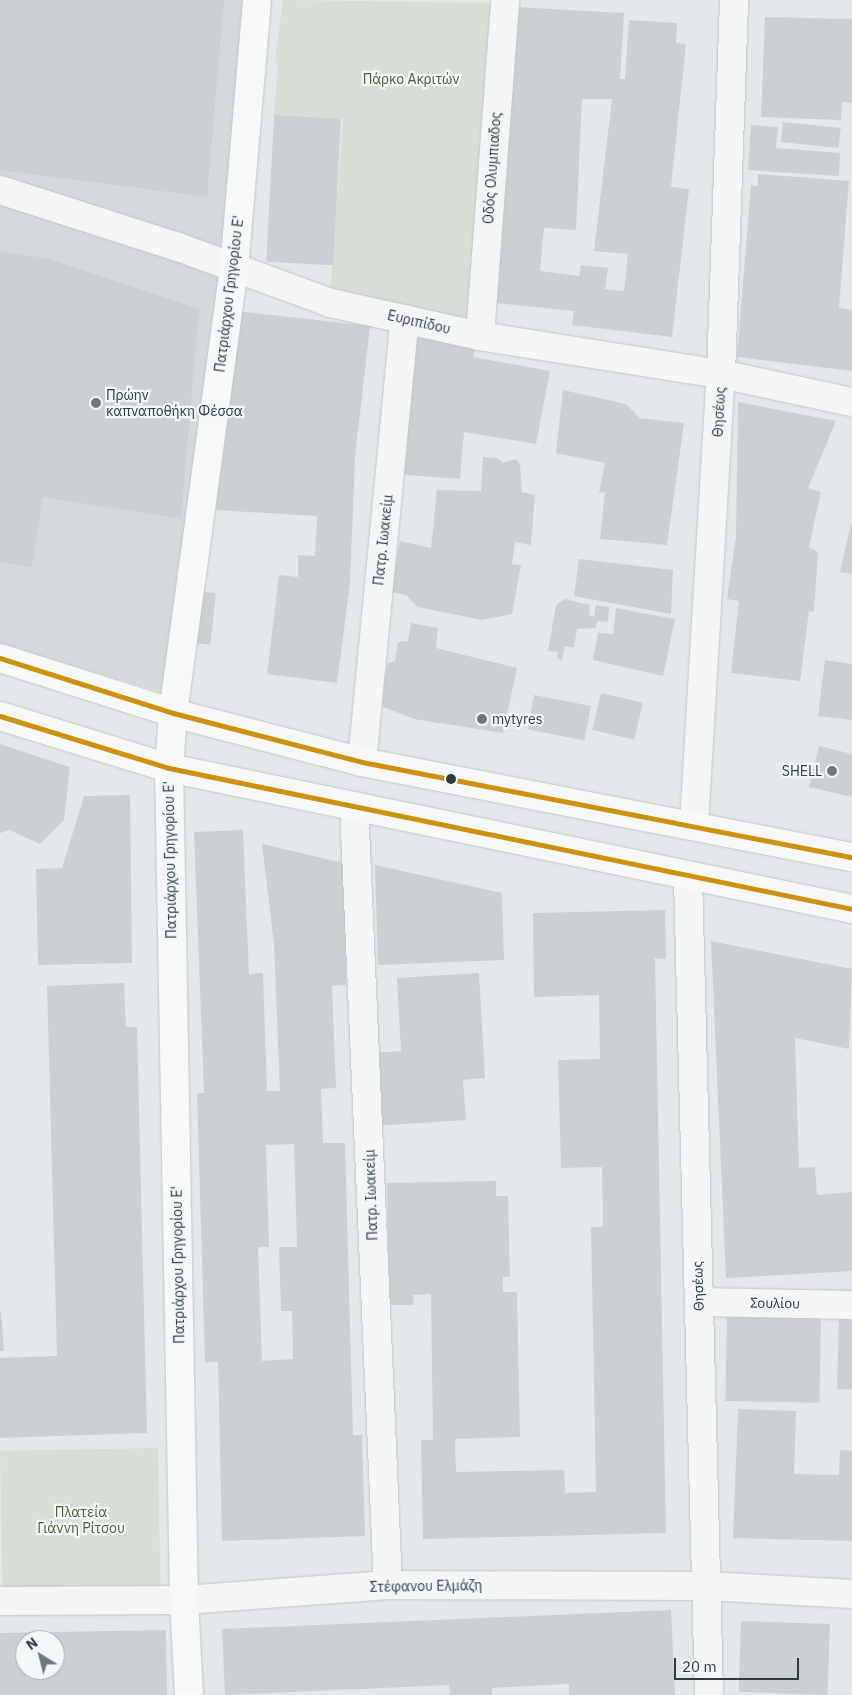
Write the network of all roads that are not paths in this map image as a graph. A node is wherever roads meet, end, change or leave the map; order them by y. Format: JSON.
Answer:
{"nodes":[{"id":1,"x":257,"y":0,"type":"edge"},
{"id":2,"x":504,"y":0,"type":"edge"},
{"id":3,"x":734,"y":0,"type":"edge"},
{"id":4,"x":0,"y":190,"type":"edge"},
{"id":5,"x":234,"y":269,"type":"junction"},
{"id":6,"x":405,"y":318,"type":"junction"},
{"id":7,"x":480,"y":336,"type":"junction"},
{"id":8,"x":722,"y":374,"type":"junction"},
{"id":9,"x":852,"y":402,"type":"edge"},
{"id":10,"x":0,"y":658,"type":"edge"},
{"id":11,"x":173,"y":713,"type":"junction"},
{"id":12,"x":0,"y":716,"type":"edge"},
{"id":13,"x":362,"y":762,"type":"junction"},
{"id":14,"x":169,"y":768,"type":"junction"},
{"id":15,"x":354,"y":806,"type":"junction"},
{"id":16,"x":694,"y":824,"type":"junction"},
{"id":17,"x":852,"y":857,"type":"edge"},
{"id":18,"x":688,"y":877,"type":"junction"},
{"id":19,"x":852,"y":909,"type":"edge"},
{"id":20,"x":699,"y":1302,"type":"junction"},
{"id":21,"x":852,"y":1305,"type":"edge"},
{"id":22,"x":388,"y":1585,"type":"junction"},
{"id":23,"x":707,"y":1586,"type":"junction"},
{"id":24,"x":852,"y":1594,"type":"edge"},
{"id":25,"x":184,"y":1600,"type":"junction"},
{"id":26,"x":0,"y":1601,"type":"edge"},
{"id":27,"x":189,"y":1695,"type":"edge"},
{"id":28,"x":709,"y":1695,"type":"edge"}],
"edges":[{"from":1,"to":5,"type":"main road","name":"Πατριάρχου Γρηγορίου Ε'"},
{"from":2,"to":7,"type":"street","name":"Οδός Ολυμπιαδος"},
{"from":3,"to":8,"type":"street","name":"Θησέως"},
{"from":4,"to":5,"type":"street","name":"Ευριπίδου"},
{"from":5,"to":6,"type":"street","name":"Ευριπίδου"},
{"from":5,"to":11,"type":"main road","name":"Πατριάρχου Γρηγορίου Ε'"},
{"from":6,"to":7,"type":"street","name":"Ευριπίδου"},
{"from":6,"to":13,"type":"street","name":"Πατρ. Ιωακείμ"},
{"from":7,"to":8,"type":"street","name":"Ευριπίδου"},
{"from":8,"to":9,"type":"street","name":"Ευριπίδου"},
{"from":8,"to":16,"type":"street","name":"Θησέως"},
{"from":10,"to":11,"type":"main road"},
{"from":11,"to":13,"type":"main road"},
{"from":11,"to":14,"type":"main road","name":"Πατριάρχου Γρηγορίου Ε'"},
{"from":12,"to":14,"type":"main road"},
{"from":13,"to":16,"type":"main road"},
{"from":14,"to":15,"type":"main road"},
{"from":14,"to":25,"type":"main road","name":"Πατριάρχου Γρηγορίου Ε'"},
{"from":15,"to":18,"type":"main road"},
{"from":15,"to":22,"type":"street","name":"Πατρ. Ιωακείμ"},
{"from":16,"to":17,"type":"main road"},
{"from":18,"to":19,"type":"main road"},
{"from":18,"to":20,"type":"street","name":"Θησέως"},
{"from":20,"to":21,"type":"street","name":"Σουλίου"},
{"from":20,"to":23,"type":"street","name":"Θησέως"},
{"from":22,"to":23,"type":"street","name":"Στέφανου Ελμάζη"},
{"from":22,"to":25,"type":"street","name":"Στέφανου Ελμάζη"},
{"from":23,"to":24,"type":"street","name":"Στέφανου Ελμάζη"},
{"from":23,"to":28,"type":"street","name":"Θησέως"},
{"from":25,"to":26,"type":"street","name":"Στέφανου Ελμάζη"},
{"from":25,"to":27,"type":"main road","name":"Πατριάρχου Γρηγορίου Ε'"}]}
